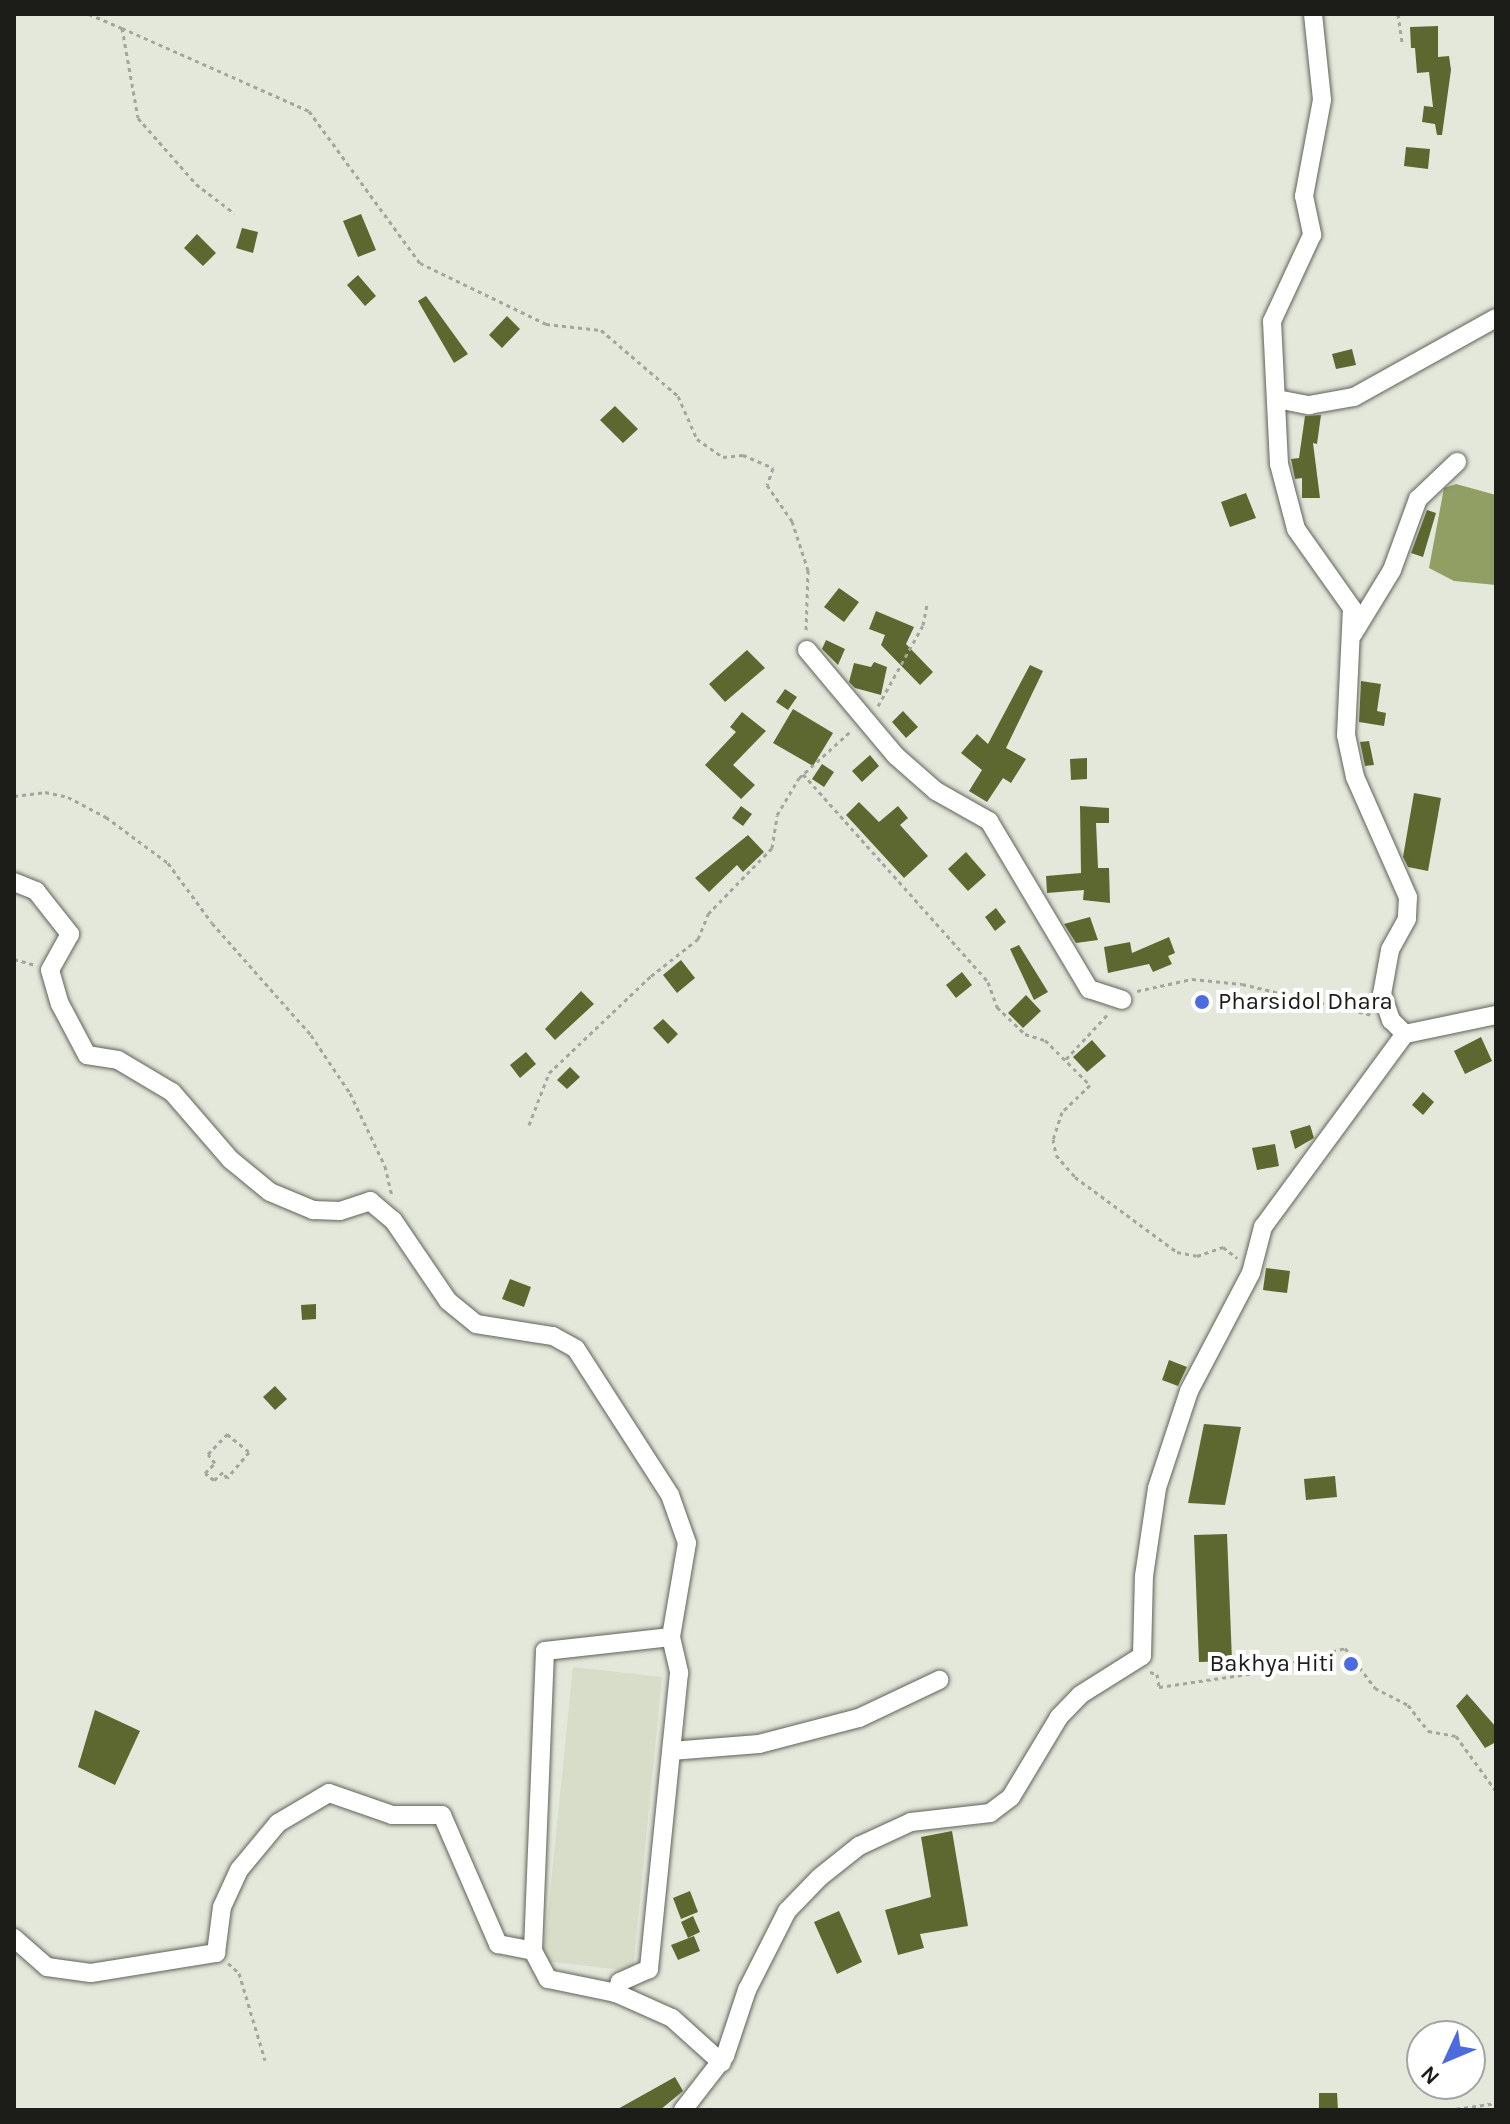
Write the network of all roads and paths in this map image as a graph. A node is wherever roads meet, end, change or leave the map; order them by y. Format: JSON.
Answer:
{"nodes":[{"id":1,"x":89,"y":14,"type":"edge"},
{"id":2,"x":1313,"y":14,"type":"edge"},
{"id":3,"x":1398,"y":14,"type":"edge"},
{"id":4,"x":122,"y":28,"type":"junction"},
{"id":5,"x":1402,"y":44,"type":"dead end"},
{"id":6,"x":234,"y":213,"type":"dead end"},
{"id":7,"x":1496,"y":318,"type":"edge"},
{"id":8,"x":1277,"y":399,"type":"junction"},
{"id":9,"x":1457,"y":462,"type":"dead end"},
{"id":10,"x":927,"y":605,"type":"dead end"},
{"id":11,"x":1352,"y":635,"type":"junction"},
{"id":12,"x":807,"y":650,"type":"joint"},
{"id":13,"x":866,"y":720,"type":"junction"},
{"id":14,"x":803,"y":774,"type":"junction"},
{"id":15,"x":14,"y":796,"type":"edge"},
{"id":16,"x":14,"y":882,"type":"edge"},
{"id":17,"x":1122,"y":1000,"type":"junction"},
{"id":18,"x":1496,"y":1015,"type":"edge"},
{"id":19,"x":1391,"y":1020,"type":"junction"},
{"id":20,"x":1405,"y":1034,"type":"junction"},
{"id":21,"x":1066,"y":1059,"type":"junction"},
{"id":22,"x":529,"y":1125,"type":"dead end"},
{"id":23,"x":393,"y":1220,"type":"junction"},
{"id":24,"x":1251,"y":1273,"type":"junction"},
{"id":25,"x":249,"y":1452,"type":"joint"},
{"id":26,"x":671,"y":1637,"type":"junction"},
{"id":27,"x":1128,"y":1668,"type":"junction"},
{"id":28,"x":939,"y":1680,"type":"dead end"},
{"id":29,"x":671,"y":1751,"type":"junction"},
{"id":30,"x":1496,"y":1791,"type":"edge"},
{"id":31,"x":14,"y":1938,"type":"edge"},
{"id":32,"x":533,"y":1951,"type":"junction"},
{"id":33,"x":216,"y":1953,"type":"junction"},
{"id":34,"x":616,"y":1993,"type":"junction"},
{"id":35,"x":265,"y":2060,"type":"dead end"},
{"id":36,"x":722,"y":2063,"type":"junction"},
{"id":37,"x":1496,"y":2103,"type":"edge"},
{"id":38,"x":683,"y":2110,"type":"edge"},
{"id":39,"x":1448,"y":2110,"type":"edge"}],
"edges":[{"from":1,"to":4,"type":"path"},
{"from":2,"to":8,"type":"street"},
{"from":3,"to":5,"type":"path"},
{"from":4,"to":6,"type":"path"},
{"from":4,"to":12,"type":"path"},
{"from":7,"to":8,"type":"street"},
{"from":8,"to":11,"type":"street"},
{"from":9,"to":11,"type":"street"},
{"from":10,"to":13,"type":"path"},
{"from":11,"to":19,"type":"street"},
{"from":12,"to":13,"type":"street"},
{"from":13,"to":14,"type":"path"},
{"from":13,"to":17,"type":"street"},
{"from":14,"to":21,"type":"path"},
{"from":14,"to":22,"type":"path"},
{"from":15,"to":23,"type":"path"},
{"from":16,"to":23,"type":"street"},
{"from":17,"to":19,"type":"path"},
{"from":17,"to":21,"type":"path"},
{"from":18,"to":20,"type":"street"},
{"from":19,"to":20,"type":"street"},
{"from":20,"to":24,"type":"street"},
{"from":21,"to":24,"type":"path"},
{"from":23,"to":26,"type":"street"},
{"from":24,"to":27,"type":"street"},
{"from":25,"to":25,"type":"path"},
{"from":26,"to":29,"type":"street"},
{"from":26,"to":32,"type":"street"},
{"from":27,"to":30,"type":"path"},
{"from":27,"to":36,"type":"street"},
{"from":28,"to":29,"type":"street"},
{"from":29,"to":34,"type":"street"},
{"from":31,"to":33,"type":"street"},
{"from":32,"to":33,"type":"street"},
{"from":32,"to":34,"type":"street"},
{"from":33,"to":35,"type":"path"},
{"from":34,"to":36,"type":"street"},
{"from":36,"to":38,"type":"street"},
{"from":37,"to":39,"type":"path"}]}
